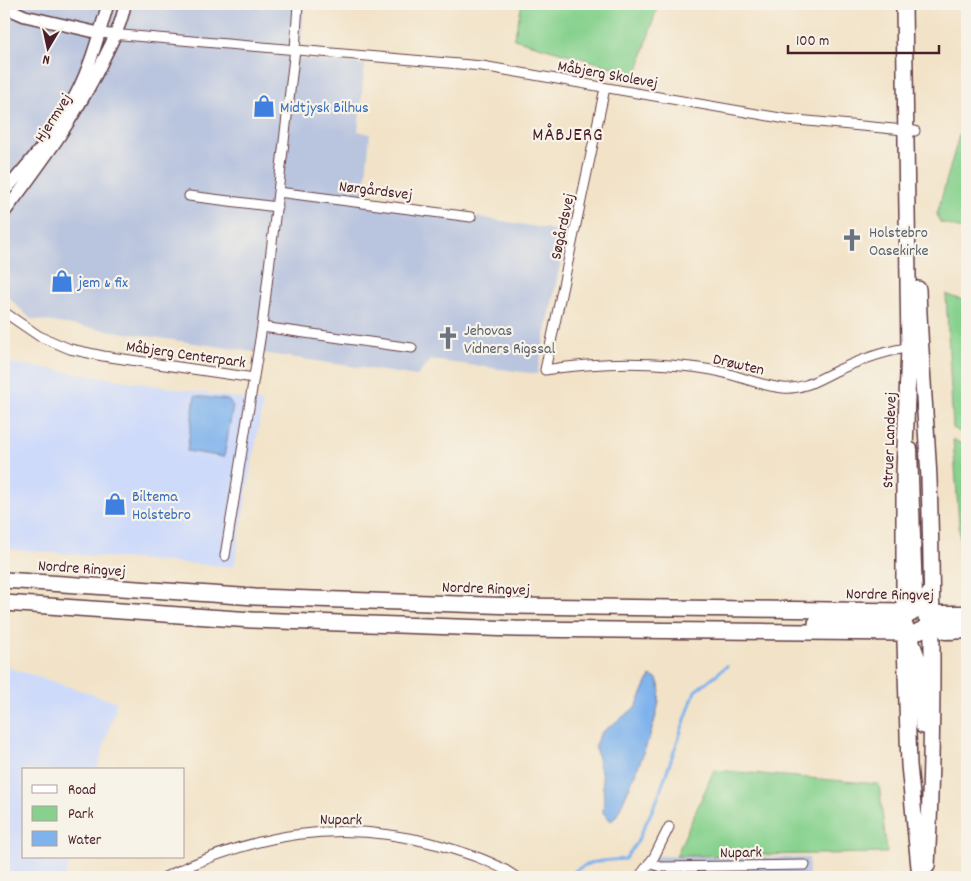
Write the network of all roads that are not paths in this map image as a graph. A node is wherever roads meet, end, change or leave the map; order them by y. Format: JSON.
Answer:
{"nodes":[{"id":1,"x":108,"y":4,"type":"edge"},
{"id":2,"x":126,"y":4,"type":"edge"},
{"id":3,"x":298,"y":4,"type":"edge"},
{"id":4,"x":904,"y":4,"type":"edge"},
{"id":5,"x":914,"y":4,"type":"edge"},
{"id":6,"x":4,"y":7,"type":"edge"},
{"id":7,"x":99,"y":33,"type":"junction"},
{"id":8,"x":115,"y":36,"type":"junction"},
{"id":9,"x":295,"y":49,"type":"junction"},
{"id":10,"x":605,"y":88,"type":"junction"},
{"id":11,"x":911,"y":131,"type":"junction"},
{"id":12,"x":4,"y":192,"type":"edge"},
{"id":13,"x":278,"y":192,"type":"junction"},
{"id":14,"x":189,"y":196,"type":"dead end"},
{"id":15,"x":276,"y":207,"type":"junction"},
{"id":16,"x":4,"y":213,"type":"edge"},
{"id":17,"x":471,"y":217,"type":"dead end"},
{"id":18,"x":4,"y":312,"type":"edge"},
{"id":19,"x":262,"y":327,"type":"junction"},
{"id":20,"x":914,"y":347,"type":"junction"},
{"id":21,"x":412,"y":348,"type":"dead end"},
{"id":22,"x":545,"y":370,"type":"joint"},
{"id":23,"x":254,"y":378,"type":"junction"},
{"id":24,"x":225,"y":556,"type":"dead end"},
{"id":25,"x":4,"y":580,"type":"edge"},
{"id":26,"x":4,"y":603,"type":"edge"},
{"id":27,"x":967,"y":612,"type":"edge"},
{"id":28,"x":967,"y":623,"type":"edge"},
{"id":29,"x":914,"y":624,"type":"junction"},
{"id":30,"x":967,"y":632,"type":"edge"},
{"id":31,"x":931,"y":797,"type":"junction"},
{"id":32,"x":669,"y":827,"type":"dead end"},
{"id":33,"x":649,"y":863,"type":"junction"},
{"id":34,"x":804,"y":866,"type":"dead end"},
{"id":35,"x":165,"y":877,"type":"edge"},
{"id":36,"x":516,"y":877,"type":"edge"},
{"id":37,"x":639,"y":877,"type":"edge"},
{"id":38,"x":920,"y":877,"type":"edge"},
{"id":39,"x":926,"y":877,"type":"edge"}],
"edges":[{"from":1,"to":7,"type":"street","name":"Hjermvej"},
{"from":2,"to":8,"type":"street","name":"Hjermvej"},
{"from":3,"to":9,"type":"street"},
{"from":4,"to":11,"type":"main road","name":"Struer Landevej"},
{"from":5,"to":11,"type":"main road","name":"Struer Landevej"},
{"from":6,"to":7,"type":"street"},
{"from":7,"to":8,"type":"street","name":"Måbjerg Skolevej"},
{"from":7,"to":12,"type":"street","name":"Hjermvej"},
{"from":8,"to":9,"type":"street","name":"Måbjerg Skolevej"},
{"from":8,"to":16,"type":"street","name":"Hjermvej"},
{"from":9,"to":10,"type":"street","name":"Måbjerg Skolevej"},
{"from":9,"to":13,"type":"street"},
{"from":10,"to":11,"type":"street","name":"Måbjerg Skolevej"},
{"from":10,"to":22,"type":"street","name":"Søgårdsvej"},
{"from":11,"to":20,"type":"main road","name":"Struer Landevej"},
{"from":13,"to":15,"type":"street"},
{"from":13,"to":17,"type":"street","name":"Nørgårdsvej"},
{"from":14,"to":15,"type":"street"},
{"from":15,"to":19,"type":"street"},
{"from":18,"to":23,"type":"street","name":"Måbjerg Centerpark"},
{"from":19,"to":21,"type":"street"},
{"from":19,"to":23,"type":"street"},
{"from":20,"to":22,"type":"street","name":"Drøwten"},
{"from":20,"to":29,"type":"main road","name":"Struer Landevej"},
{"from":20,"to":29,"type":"main road","name":"Struer Landevej"},
{"from":23,"to":24,"type":"street","name":"Måbjerg Centerpark"},
{"from":25,"to":29,"type":"main road","name":"Nordre Ringvej"},
{"from":26,"to":29,"type":"main road","name":"Nordre Ringvej"},
{"from":27,"to":29,"type":"main road","name":"Nordre Ringvej"},
{"from":28,"to":29,"type":"main road"},
{"from":29,"to":30,"type":"main road","name":"Nordre Ringvej"},
{"from":29,"to":31,"type":"main road","name":"Struer Landevej"},
{"from":29,"to":31,"type":"main road"},
{"from":29,"to":38,"type":"main road","name":"Struer Landevej"},
{"from":31,"to":39,"type":"main road","name":"Struer Landevej"},
{"from":32,"to":33,"type":"street"},
{"from":33,"to":34,"type":"street","name":"Nupark"},
{"from":33,"to":37,"type":"street"},
{"from":35,"to":36,"type":"street","name":"Nupark"}]}
